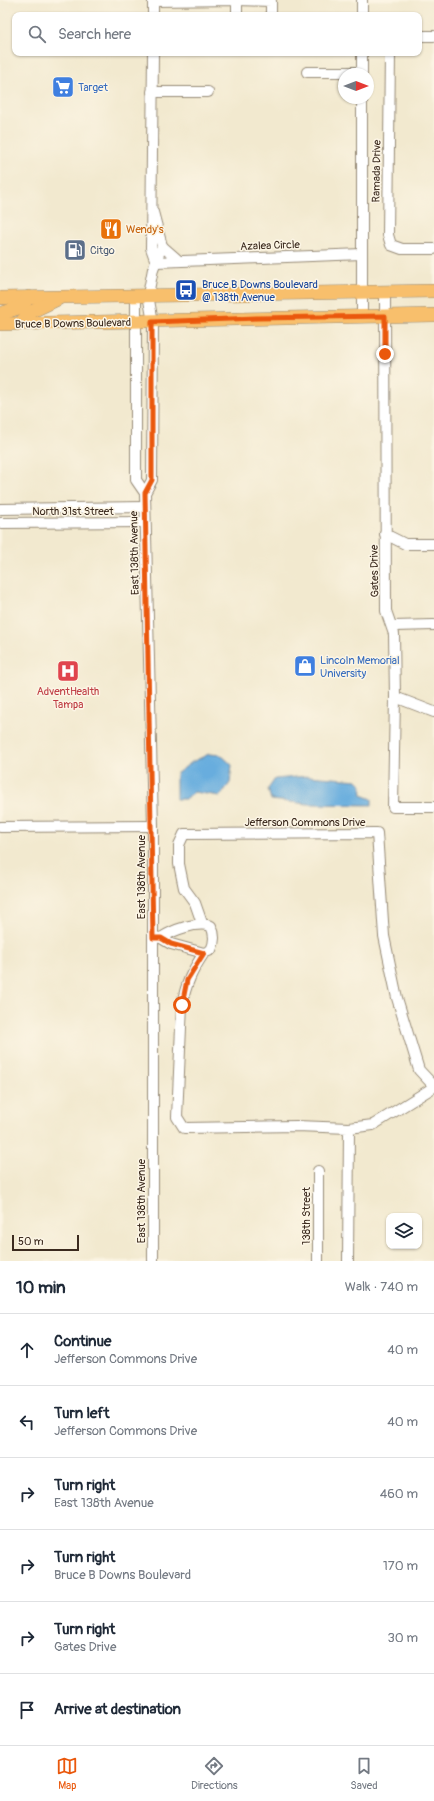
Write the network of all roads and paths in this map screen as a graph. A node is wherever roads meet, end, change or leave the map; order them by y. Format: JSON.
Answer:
{"nodes":[{"id":1,"x":153,"y":0,"type":"edge"},
{"id":2,"x":237,"y":0,"type":"edge"},
{"id":3,"x":362,"y":0,"type":"edge"},
{"id":4,"x":153,"y":12,"type":"edge"},
{"id":5,"x":237,"y":12,"type":"edge"},
{"id":6,"x":271,"y":12,"type":"edge"},
{"id":7,"x":362,"y":12,"type":"edge"},
{"id":8,"x":422,"y":36,"type":"edge"},
{"id":9,"x":434,"y":36,"type":"edge"},
{"id":10,"x":152,"y":56,"type":"edge"},
{"id":11,"x":362,"y":56,"type":"edge"},
{"id":12,"x":390,"y":56,"type":"edge"},
{"id":13,"x":362,"y":68,"type":"edge"},
{"id":14,"x":307,"y":72,"type":"dead end"},
{"id":15,"x":338,"y":73,"type":"edge"},
{"id":16,"x":152,"y":92,"type":"junction"},
{"id":17,"x":208,"y":92,"type":"dead end"},
{"id":18,"x":362,"y":104,"type":"edge"},
{"id":19,"x":153,"y":212,"type":"junction"},
{"id":20,"x":162,"y":246,"type":"junction"},
{"id":21,"x":434,"y":249,"type":"edge"},
{"id":22,"x":362,"y":254,"type":"junction"},
{"id":23,"x":178,"y":260,"type":"junction"},
{"id":24,"x":156,"y":262,"type":"junction"},
{"id":25,"x":434,"y":291,"type":"edge"},
{"id":26,"x":362,"y":292,"type":"junction"},
{"id":27,"x":385,"y":292,"type":"junction"},
{"id":28,"x":142,"y":295,"type":"junction"},
{"id":29,"x":29,"y":297,"type":"junction"},
{"id":30,"x":64,"y":297,"type":"junction"},
{"id":31,"x":0,"y":298,"type":"edge"},
{"id":32,"x":0,"y":314,"type":"edge"},
{"id":33,"x":434,"y":315,"type":"edge"},
{"id":34,"x":385,"y":316,"type":"junction"},
{"id":35,"x":362,"y":317,"type":"junction"},
{"id":36,"x":135,"y":322,"type":"junction"},
{"id":37,"x":152,"y":322,"type":"junction"},
{"id":38,"x":0,"y":324,"type":"edge"},
{"id":39,"x":19,"y":324,"type":"junction"},
{"id":40,"x":145,"y":493,"type":"junction"},
{"id":41,"x":145,"y":507,"type":"junction"},
{"id":42,"x":0,"y":509,"type":"edge"},
{"id":43,"x":145,"y":522,"type":"junction"},
{"id":44,"x":0,"y":523,"type":"edge"},
{"id":45,"x":385,"y":534,"type":"junction"},
{"id":46,"x":434,"y":544,"type":"edge"},
{"id":47,"x":434,"y":625,"type":"edge"},
{"id":48,"x":393,"y":626,"type":"junction"},
{"id":49,"x":395,"y":698,"type":"junction"},
{"id":50,"x":434,"y":712,"type":"edge"},
{"id":51,"x":434,"y":807,"type":"edge"},
{"id":52,"x":152,"y":826,"type":"junction"},
{"id":53,"x":0,"y":827,"type":"edge"},
{"id":54,"x":202,"y":923,"type":"junction"},
{"id":55,"x":157,"y":938,"type":"junction"},
{"id":56,"x":204,"y":953,"type":"junction"},
{"id":57,"x":434,"y":1086,"type":"edge"},
{"id":58,"x":349,"y":1128,"type":"junction"},
{"id":59,"x":318,"y":1171,"type":"dead end"},
{"id":60,"x":153,"y":1261,"type":"edge"},
{"id":61,"x":318,"y":1261,"type":"edge"},
{"id":62,"x":348,"y":1261,"type":"edge"}],
"edges":[{"from":1,"to":2,"type":"street"},
{"from":1,"to":4,"type":"street"},
{"from":2,"to":5,"type":"street"},
{"from":2,"to":6,"type":"street"},
{"from":3,"to":7,"type":"street"},
{"from":8,"to":9,"type":"street"},
{"from":10,"to":16,"type":"street"},
{"from":11,"to":13,"type":"street"},
{"from":12,"to":21,"type":"street","name":"Ramada Drive"},
{"from":14,"to":15,"type":"street"},
{"from":16,"to":17,"type":"street"},
{"from":16,"to":19,"type":"street"},
{"from":18,"to":22,"type":"street"},
{"from":19,"to":20,"type":"street"},
{"from":19,"to":24,"type":"street"},
{"from":20,"to":23,"type":"street"},
{"from":20,"to":24,"type":"street"},
{"from":22,"to":23,"type":"street","name":"Azalea Circle"},
{"from":22,"to":26,"type":"street"},
{"from":23,"to":24,"type":"street","name":"Azalea Circle"},
{"from":24,"to":28,"type":"street"},
{"from":25,"to":27,"type":"main road"},
{"from":26,"to":27,"type":"main road"},
{"from":26,"to":28,"type":"main road"},
{"from":26,"to":35,"type":"street"},
{"from":27,"to":34,"type":"street","name":"Gates Drive"},
{"from":28,"to":30,"type":"main road"},
{"from":28,"to":36,"type":"street","name":"East 138th Avenue"},
{"from":28,"to":37,"type":"street","name":"East 138th Avenue"},
{"from":29,"to":30,"type":"main road"},
{"from":29,"to":31,"type":"main road"},
{"from":29,"to":32,"type":"main road"},
{"from":30,"to":39,"type":"main road"},
{"from":33,"to":34,"type":"main road","name":"Bruce B Downs Boulevard"},
{"from":34,"to":35,"type":"main road","name":"Bruce B Downs Boulevard"},
{"from":34,"to":45,"type":"street","name":"Gates Drive"},
{"from":35,"to":37,"type":"main road","name":"Bruce B Downs Boulevard"},
{"from":36,"to":37,"type":"main road","name":"Bruce B Downs Boulevard"},
{"from":36,"to":39,"type":"main road","name":"Bruce B Downs Boulevard"},
{"from":36,"to":40,"type":"street","name":"East 138th Avenue"},
{"from":37,"to":40,"type":"street","name":"East 138th Avenue"},
{"from":38,"to":39,"type":"main road","name":"Bruce B Downs Boulevard"},
{"from":40,"to":41,"type":"street","name":"East 138th Avenue"},
{"from":41,"to":42,"type":"street","name":"North 31st Street"},
{"from":41,"to":43,"type":"street","name":"East 138th Avenue"},
{"from":43,"to":44,"type":"street","name":"North 31st Street"},
{"from":43,"to":52,"type":"street","name":"East 138th Avenue"},
{"from":45,"to":46,"type":"street"},
{"from":45,"to":48,"type":"street","name":"Gates Drive"},
{"from":47,"to":48,"type":"street"},
{"from":48,"to":49,"type":"street","name":"Gates Drive"},
{"from":49,"to":50,"type":"street"},
{"from":49,"to":51,"type":"street","name":"Gates Drive"},
{"from":52,"to":53,"type":"street"},
{"from":52,"to":55,"type":"street","name":"East 138th Avenue"},
{"from":54,"to":55,"type":"street"},
{"from":54,"to":56,"type":"street","name":"Jefferson Commons Drive"},
{"from":54,"to":57,"type":"street","name":"Jefferson Commons Drive"},
{"from":55,"to":56,"type":"street"},
{"from":55,"to":60,"type":"street","name":"East 138th Avenue"},
{"from":56,"to":58,"type":"street","name":"Jefferson Commons Drive"},
{"from":57,"to":58,"type":"street"},
{"from":58,"to":62,"type":"street"},
{"from":59,"to":61,"type":"street","name":"138th Street"}]}
